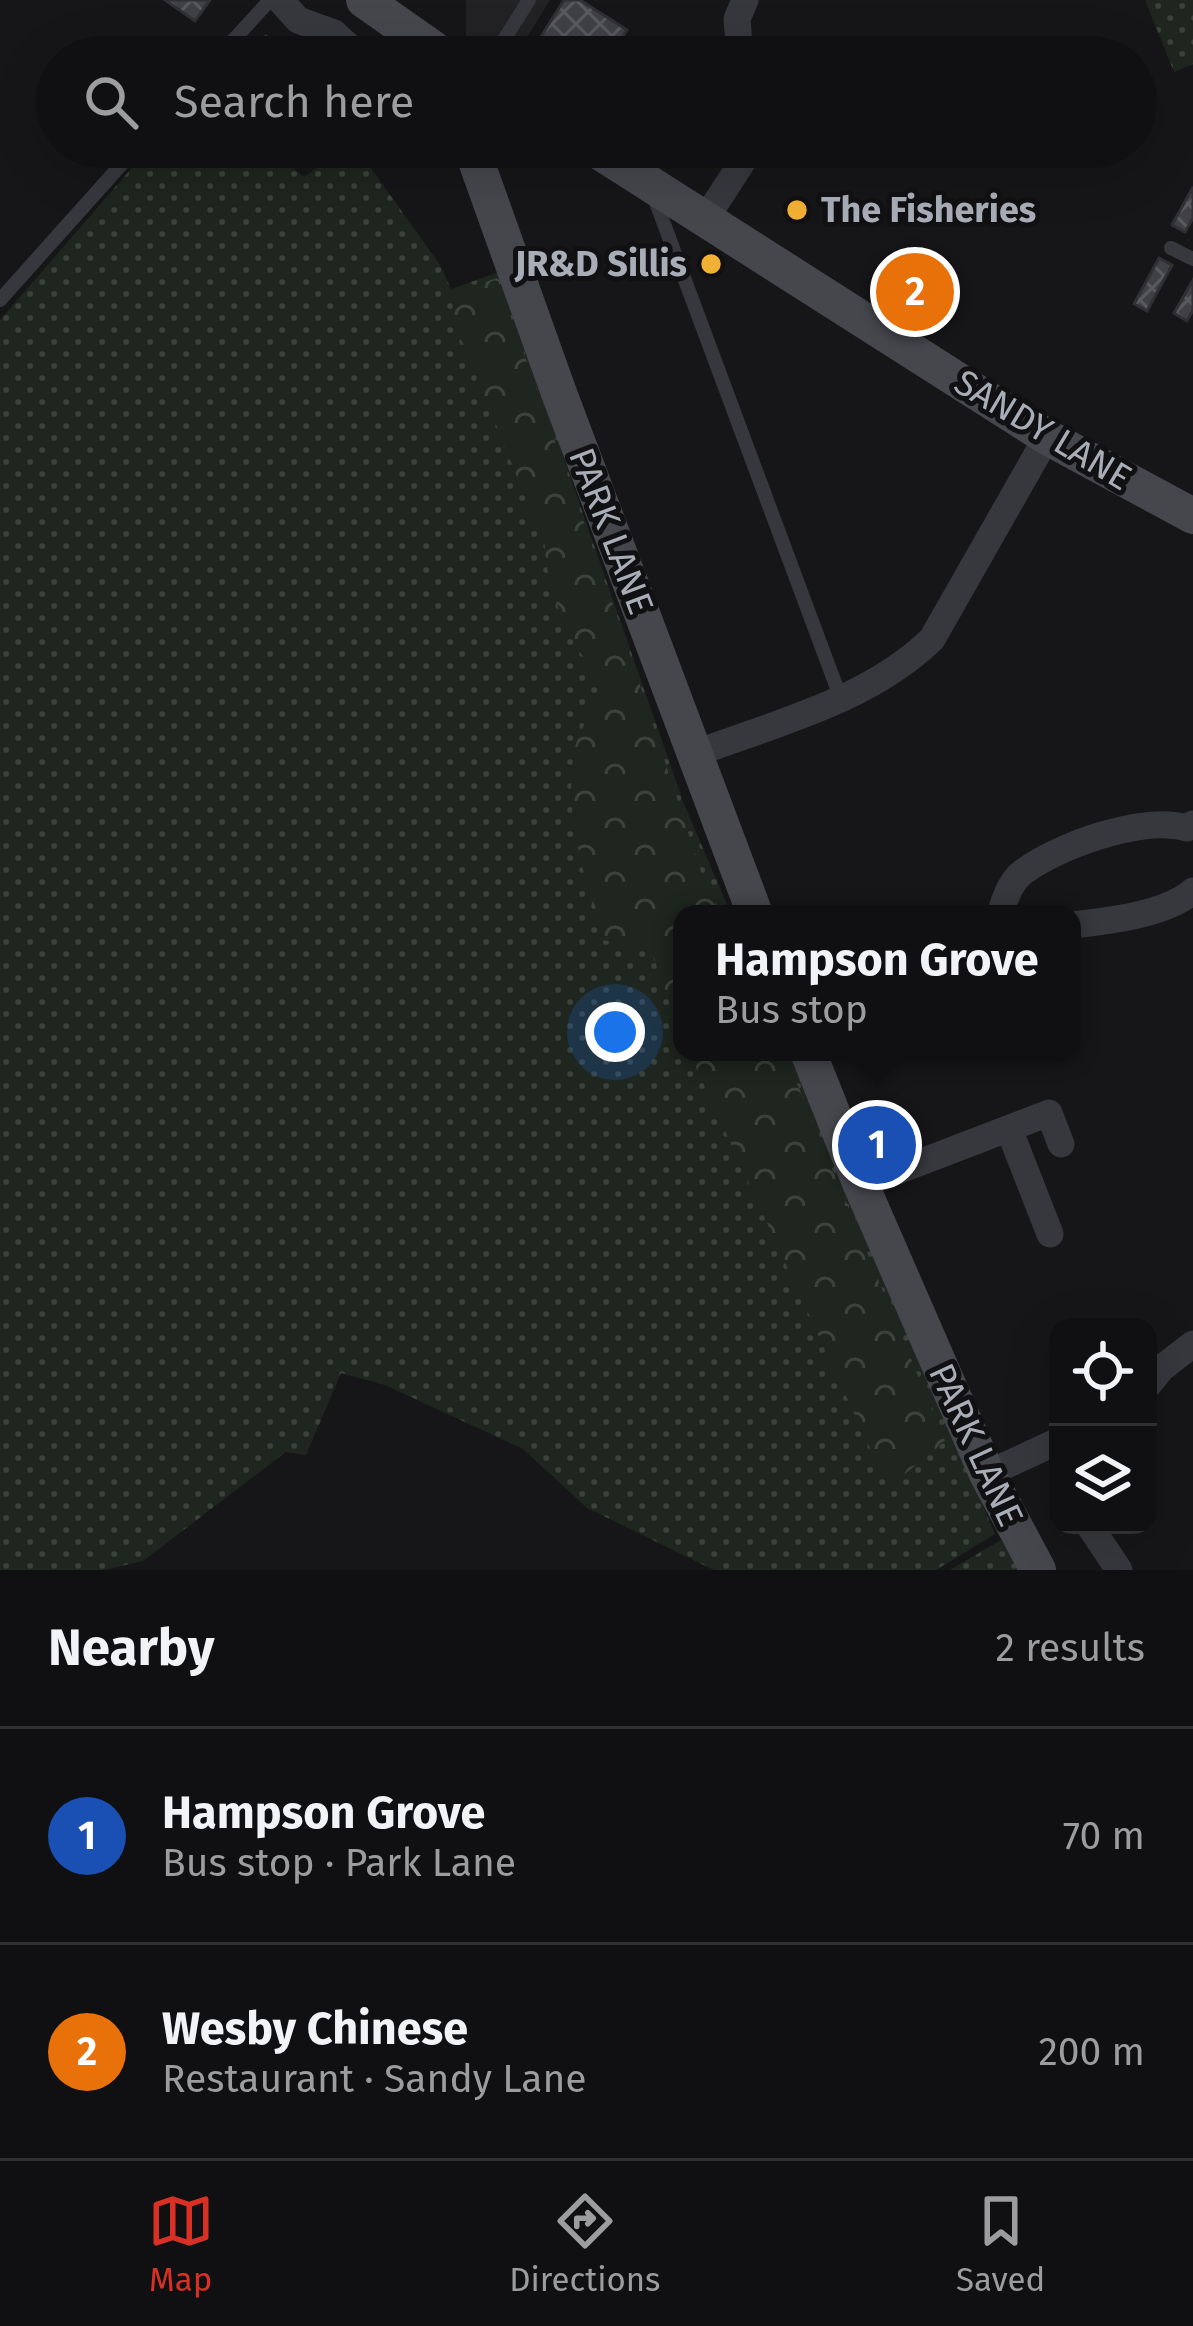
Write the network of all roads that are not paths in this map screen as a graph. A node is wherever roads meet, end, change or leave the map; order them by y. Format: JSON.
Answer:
{"nodes":[{"id":1,"x":270,"y":0,"type":"edge"},
{"id":2,"x":280,"y":0,"type":"edge"},
{"id":3,"x":364,"y":0,"type":"edge"},
{"id":4,"x":529,"y":0,"type":"edge"},
{"id":5,"x":745,"y":0,"type":"edge"},
{"id":6,"x":237,"y":36,"type":"edge"},
{"id":7,"x":338,"y":36,"type":"edge"},
{"id":8,"x":415,"y":36,"type":"edge"},
{"id":9,"x":506,"y":36,"type":"edge"},
{"id":10,"x":738,"y":36,"type":"edge"},
{"id":11,"x":118,"y":168,"type":"edge"},
{"id":12,"x":488,"y":168,"type":"edge"},
{"id":13,"x":625,"y":168,"type":"edge"},
{"id":14,"x":738,"y":168,"type":"edge"},
{"id":15,"x":648,"y":183,"type":"junction"},
{"id":16,"x":706,"y":218,"type":"junction"},
{"id":17,"x":1171,"y":248,"type":"dead end"},
{"id":18,"x":1193,"y":259,"type":"edge"},
{"id":19,"x":0,"y":300,"type":"edge"},
{"id":20,"x":1047,"y":436,"type":"junction"},
{"id":21,"x":1193,"y":516,"type":"edge"},
{"id":22,"x":841,"y":699,"type":"junction"},
{"id":23,"x":694,"y":754,"type":"junction"},
{"id":24,"x":1191,"y":836,"type":"edge"},
{"id":25,"x":1193,"y":891,"type":"edge"},
{"id":26,"x":752,"y":905,"type":"edge"},
{"id":27,"x":1003,"y":905,"type":"edge"},
{"id":28,"x":1081,"y":923,"type":"edge"},
{"id":29,"x":812,"y":1061,"type":"edge"},
{"id":30,"x":1009,"y":1129,"type":"junction"},
{"id":31,"x":1061,"y":1144,"type":"dead end"},
{"id":32,"x":861,"y":1185,"type":"junction"},
{"id":33,"x":1051,"y":1234,"type":"dead end"},
{"id":34,"x":1193,"y":1344,"type":"edge"},
{"id":35,"x":1157,"y":1374,"type":"edge"},
{"id":36,"x":1049,"y":1445,"type":"edge"},
{"id":37,"x":986,"y":1474,"type":"junction"},
{"id":38,"x":1095,"y":1534,"type":"edge"},
{"id":39,"x":1038,"y":1570,"type":"edge"},
{"id":40,"x":1120,"y":1570,"type":"edge"}],
"edges":[{"from":1,"to":6,"type":"lane"},
{"from":2,"to":7,"type":"street"},
{"from":3,"to":8,"type":"main road"},
{"from":4,"to":9,"type":"lane"},
{"from":5,"to":10,"type":"street"},
{"from":11,"to":19,"type":"lane"},
{"from":12,"to":23,"type":"main road","name":"PARK LANE"},
{"from":13,"to":15,"type":"main road","name":"SANDY LANE"},
{"from":14,"to":16,"type":"street"},
{"from":15,"to":16,"type":"main road","name":"SANDY LANE"},
{"from":15,"to":22,"type":"lane"},
{"from":16,"to":20,"type":"main road","name":"SANDY LANE"},
{"from":17,"to":18,"type":"lane"},
{"from":20,"to":21,"type":"main road","name":"SANDY LANE"},
{"from":20,"to":22,"type":"street"},
{"from":22,"to":23,"type":"street"},
{"from":23,"to":26,"type":"main road","name":"PARK LANE"},
{"from":24,"to":27,"type":"street"},
{"from":25,"to":28,"type":"street"},
{"from":29,"to":32,"type":"main road","name":"PARK LANE"},
{"from":30,"to":31,"type":"street"},
{"from":30,"to":32,"type":"street"},
{"from":30,"to":33,"type":"street"},
{"from":32,"to":37,"type":"main road","name":"PARK LANE"},
{"from":34,"to":35,"type":"street"},
{"from":36,"to":37,"type":"street"},
{"from":37,"to":39,"type":"main road","name":"PARK LANE"},
{"from":38,"to":40,"type":"street"}]}
